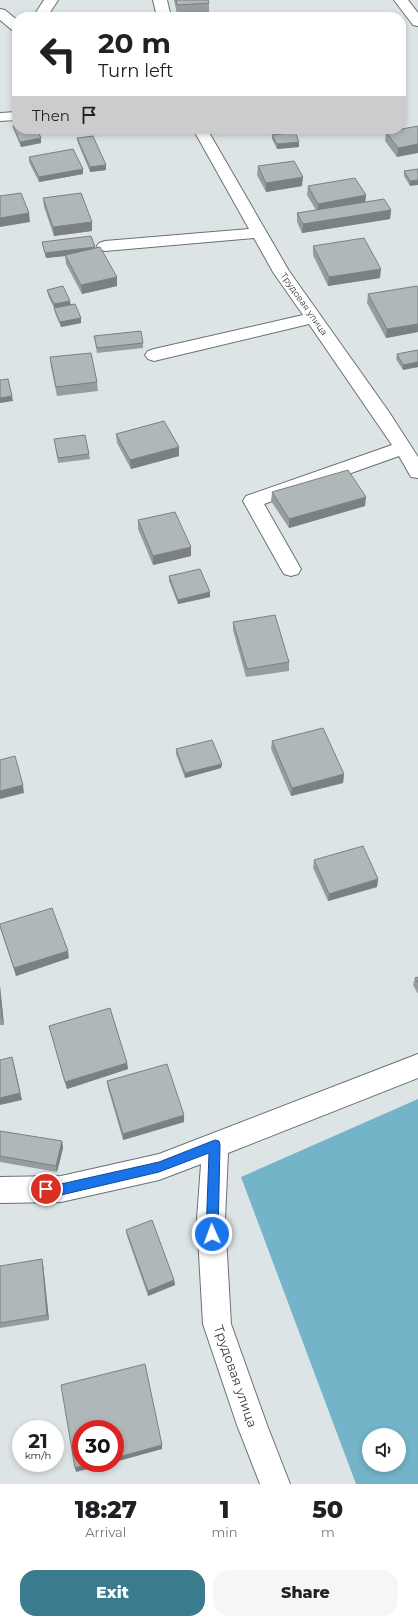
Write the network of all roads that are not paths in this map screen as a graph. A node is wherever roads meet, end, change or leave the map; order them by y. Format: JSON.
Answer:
{"nodes":[{"id":1,"x":51,"y":0,"type":"edge"},
{"id":2,"x":160,"y":0,"type":"edge"},
{"id":3,"x":401,"y":0,"type":"edge"},
{"id":4,"x":43,"y":12,"type":"edge"},
{"id":5,"x":163,"y":12,"type":"edge"},
{"id":6,"x":0,"y":13,"type":"edge"},
{"id":7,"x":418,"y":22,"type":"edge"},
{"id":8,"x":12,"y":23,"type":"edge"},
{"id":9,"x":12,"y":116,"type":"edge"},
{"id":10,"x":0,"y":117,"type":"edge"},
{"id":11,"x":203,"y":134,"type":"edge"},
{"id":12,"x":260,"y":234,"type":"junction"},
{"id":13,"x":105,"y":246,"type":"dead end"},
{"id":14,"x":314,"y":318,"type":"junction"},
{"id":15,"x":154,"y":355,"type":"dead end"},
{"id":16,"x":403,"y":448,"type":"junction"},
{"id":17,"x":418,"y":472,"type":"edge"},
{"id":18,"x":291,"y":569,"type":"dead end"},
{"id":19,"x":418,"y":1066,"type":"edge"},
{"id":20,"x":215,"y":1145,"type":"junction"},
{"id":21,"x":0,"y":1190,"type":"edge"},
{"id":22,"x":275,"y":1484,"type":"edge"}],
"edges":[{"from":1,"to":4,"type":"street"},
{"from":2,"to":5,"type":"street"},
{"from":3,"to":7,"type":"street"},
{"from":6,"to":8,"type":"street"},
{"from":9,"to":10,"type":"street"},
{"from":11,"to":12,"type":"street","name":"Трудовая улица"},
{"from":12,"to":13,"type":"street"},
{"from":12,"to":14,"type":"street","name":"Трудовая улица"},
{"from":14,"to":15,"type":"street"},
{"from":14,"to":16,"type":"street","name":"Трудовая улица"},
{"from":16,"to":17,"type":"street","name":"Трудовая улица"},
{"from":16,"to":18,"type":"street"},
{"from":19,"to":20,"type":"street"},
{"from":20,"to":21,"type":"street"},
{"from":20,"to":22,"type":"street","name":"Трудовая улица"}]}
